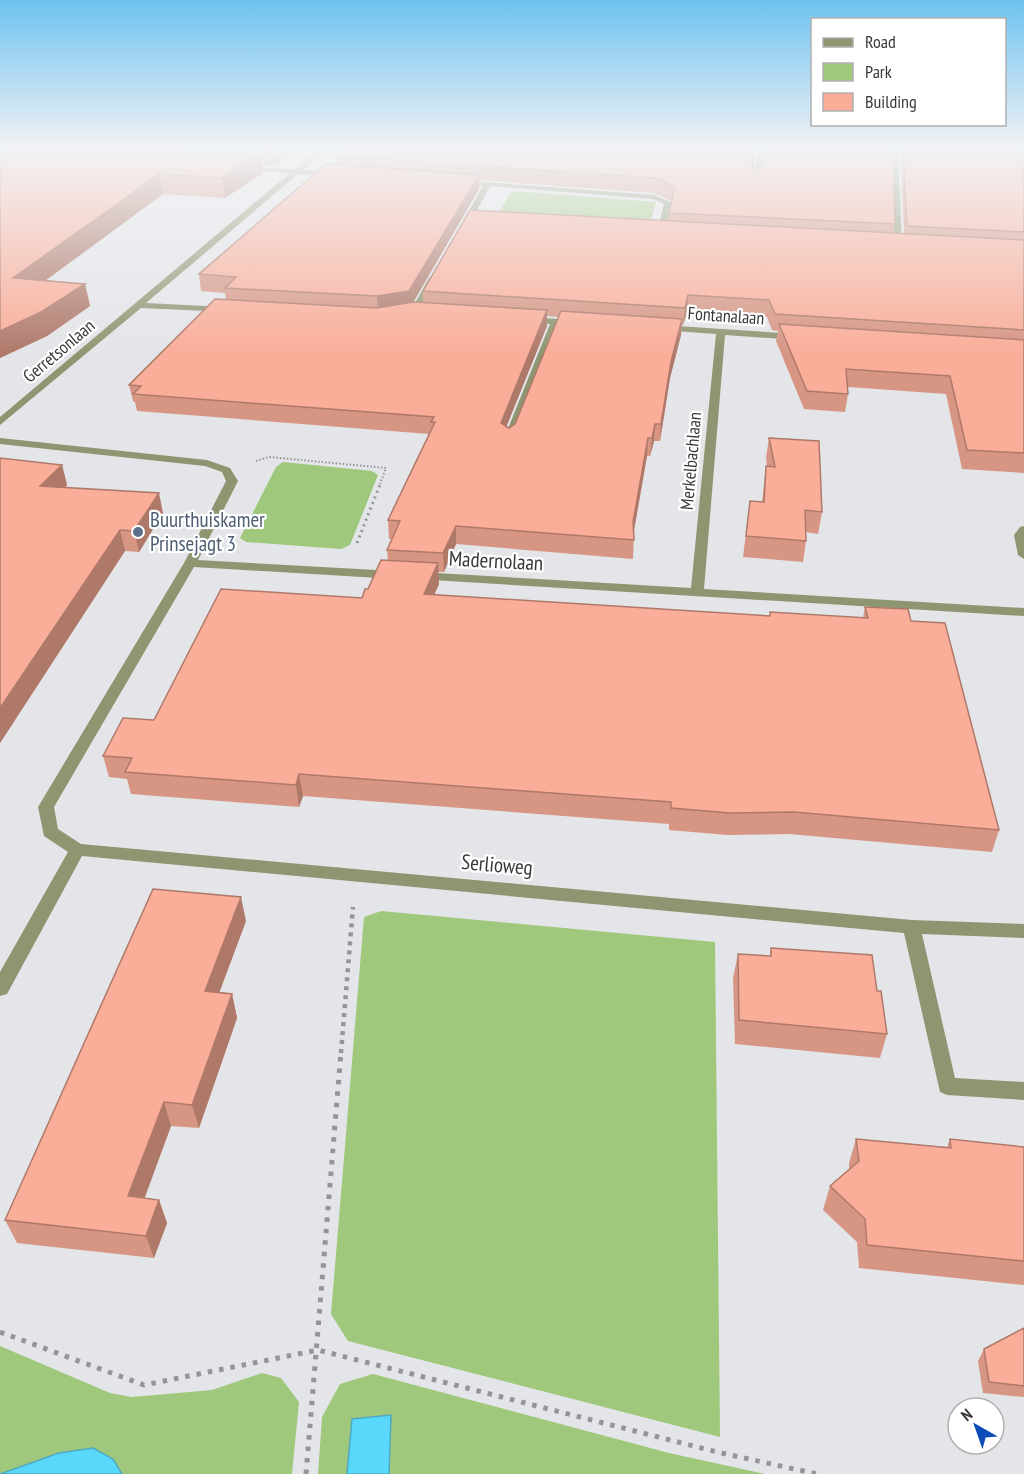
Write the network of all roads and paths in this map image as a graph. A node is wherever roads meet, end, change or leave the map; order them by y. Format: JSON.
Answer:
{"nodes":[{"id":1,"x":242,"y":218,"type":"edge"},
{"id":2,"x":469,"y":218,"type":"edge"},
{"id":3,"x":664,"y":218,"type":"edge"},
{"id":4,"x":897,"y":218,"type":"edge"},
{"id":5,"x":467,"y":221,"type":"junction"},
{"id":6,"x":478,"y":222,"type":"edge"},
{"id":7,"x":461,"y":231,"type":"edge"},
{"id":8,"x":650,"y":231,"type":"edge"},
{"id":9,"x":661,"y":232,"type":"junction"},
{"id":10,"x":672,"y":232,"type":"edge"},
{"id":11,"x":886,"y":244,"type":"edge"},
{"id":12,"x":898,"y":245,"type":"junction"},
{"id":13,"x":909,"y":246,"type":"edge"},
{"id":14,"x":437,"y":272,"type":"edge"},
{"id":15,"x":140,"y":305,"type":"junction"},
{"id":16,"x":235,"y":310,"type":"edge"},
{"id":17,"x":425,"y":313,"type":"edge"},
{"id":18,"x":520,"y":319,"type":"edge"},
{"id":19,"x":556,"y":321,"type":"junction"},
{"id":20,"x":589,"y":324,"type":"edge"},
{"id":21,"x":656,"y":328,"type":"edge"},
{"id":22,"x":721,"y":332,"type":"junction"},
{"id":23,"x":802,"y":338,"type":"edge"},
{"id":24,"x":0,"y":422,"type":"edge"},
{"id":25,"x":0,"y":441,"type":"edge"},
{"id":26,"x":508,"y":441,"type":"edge"},
{"id":27,"x":226,"y":470,"type":"junction"},
{"id":28,"x":1024,"y":530,"type":"edge"},
{"id":29,"x":1024,"y":555,"type":"edge"},
{"id":30,"x":190,"y":562,"type":"junction"},
{"id":31,"x":346,"y":572,"type":"junction"},
{"id":32,"x":697,"y":592,"type":"junction"},
{"id":33,"x":1024,"y":612,"type":"edge"},
{"id":34,"x":77,"y":850,"type":"junction"},
{"id":35,"x":355,"y":874,"type":"junction"},
{"id":36,"x":912,"y":927,"type":"junction"},
{"id":37,"x":1024,"y":931,"type":"edge"},
{"id":38,"x":0,"y":989,"type":"edge"},
{"id":39,"x":1024,"y":1090,"type":"edge"},
{"id":40,"x":0,"y":1332,"type":"edge"},
{"id":41,"x":318,"y":1350,"type":"junction"},
{"id":42,"x":306,"y":1474,"type":"edge"},
{"id":43,"x":817,"y":1474,"type":"edge"}],
"edges":[{"from":1,"to":15,"type":"street","name":"Gerretsonlaan"},
{"from":2,"to":5,"type":"street"},
{"from":3,"to":9,"type":"street"},
{"from":4,"to":12,"type":"street"},
{"from":5,"to":6,"type":"street"},
{"from":5,"to":7,"type":"street"},
{"from":8,"to":9,"type":"street"},
{"from":9,"to":10,"type":"street"},
{"from":11,"to":12,"type":"street"},
{"from":12,"to":13,"type":"street"},
{"from":14,"to":17,"type":"street"},
{"from":15,"to":16,"type":"street"},
{"from":15,"to":24,"type":"street","name":"Gerretsonlaan"},
{"from":18,"to":19,"type":"street"},
{"from":19,"to":20,"type":"street"},
{"from":19,"to":26,"type":"street"},
{"from":21,"to":22,"type":"street","name":"Fontanalaan"},
{"from":22,"to":23,"type":"street","name":"Fontanalaan"},
{"from":22,"to":32,"type":"street","name":"Merkelbachlaan"},
{"from":25,"to":27,"type":"street"},
{"from":27,"to":30,"type":"street"},
{"from":27,"to":31,"type":"path"},
{"from":28,"to":29,"type":"street"},
{"from":30,"to":31,"type":"street","name":"Madernolaan"},
{"from":30,"to":34,"type":"street","name":"Serlioweg"},
{"from":31,"to":32,"type":"street","name":"Madernolaan"},
{"from":32,"to":33,"type":"street","name":"Madernolaan"},
{"from":34,"to":35,"type":"street","name":"Serlioweg"},
{"from":34,"to":38,"type":"street"},
{"from":35,"to":36,"type":"street","name":"Serlioweg"},
{"from":35,"to":41,"type":"path"},
{"from":36,"to":37,"type":"street","name":"Serlioweg"},
{"from":36,"to":39,"type":"street"},
{"from":40,"to":41,"type":"path"},
{"from":41,"to":42,"type":"path"},
{"from":41,"to":43,"type":"path"}]}
